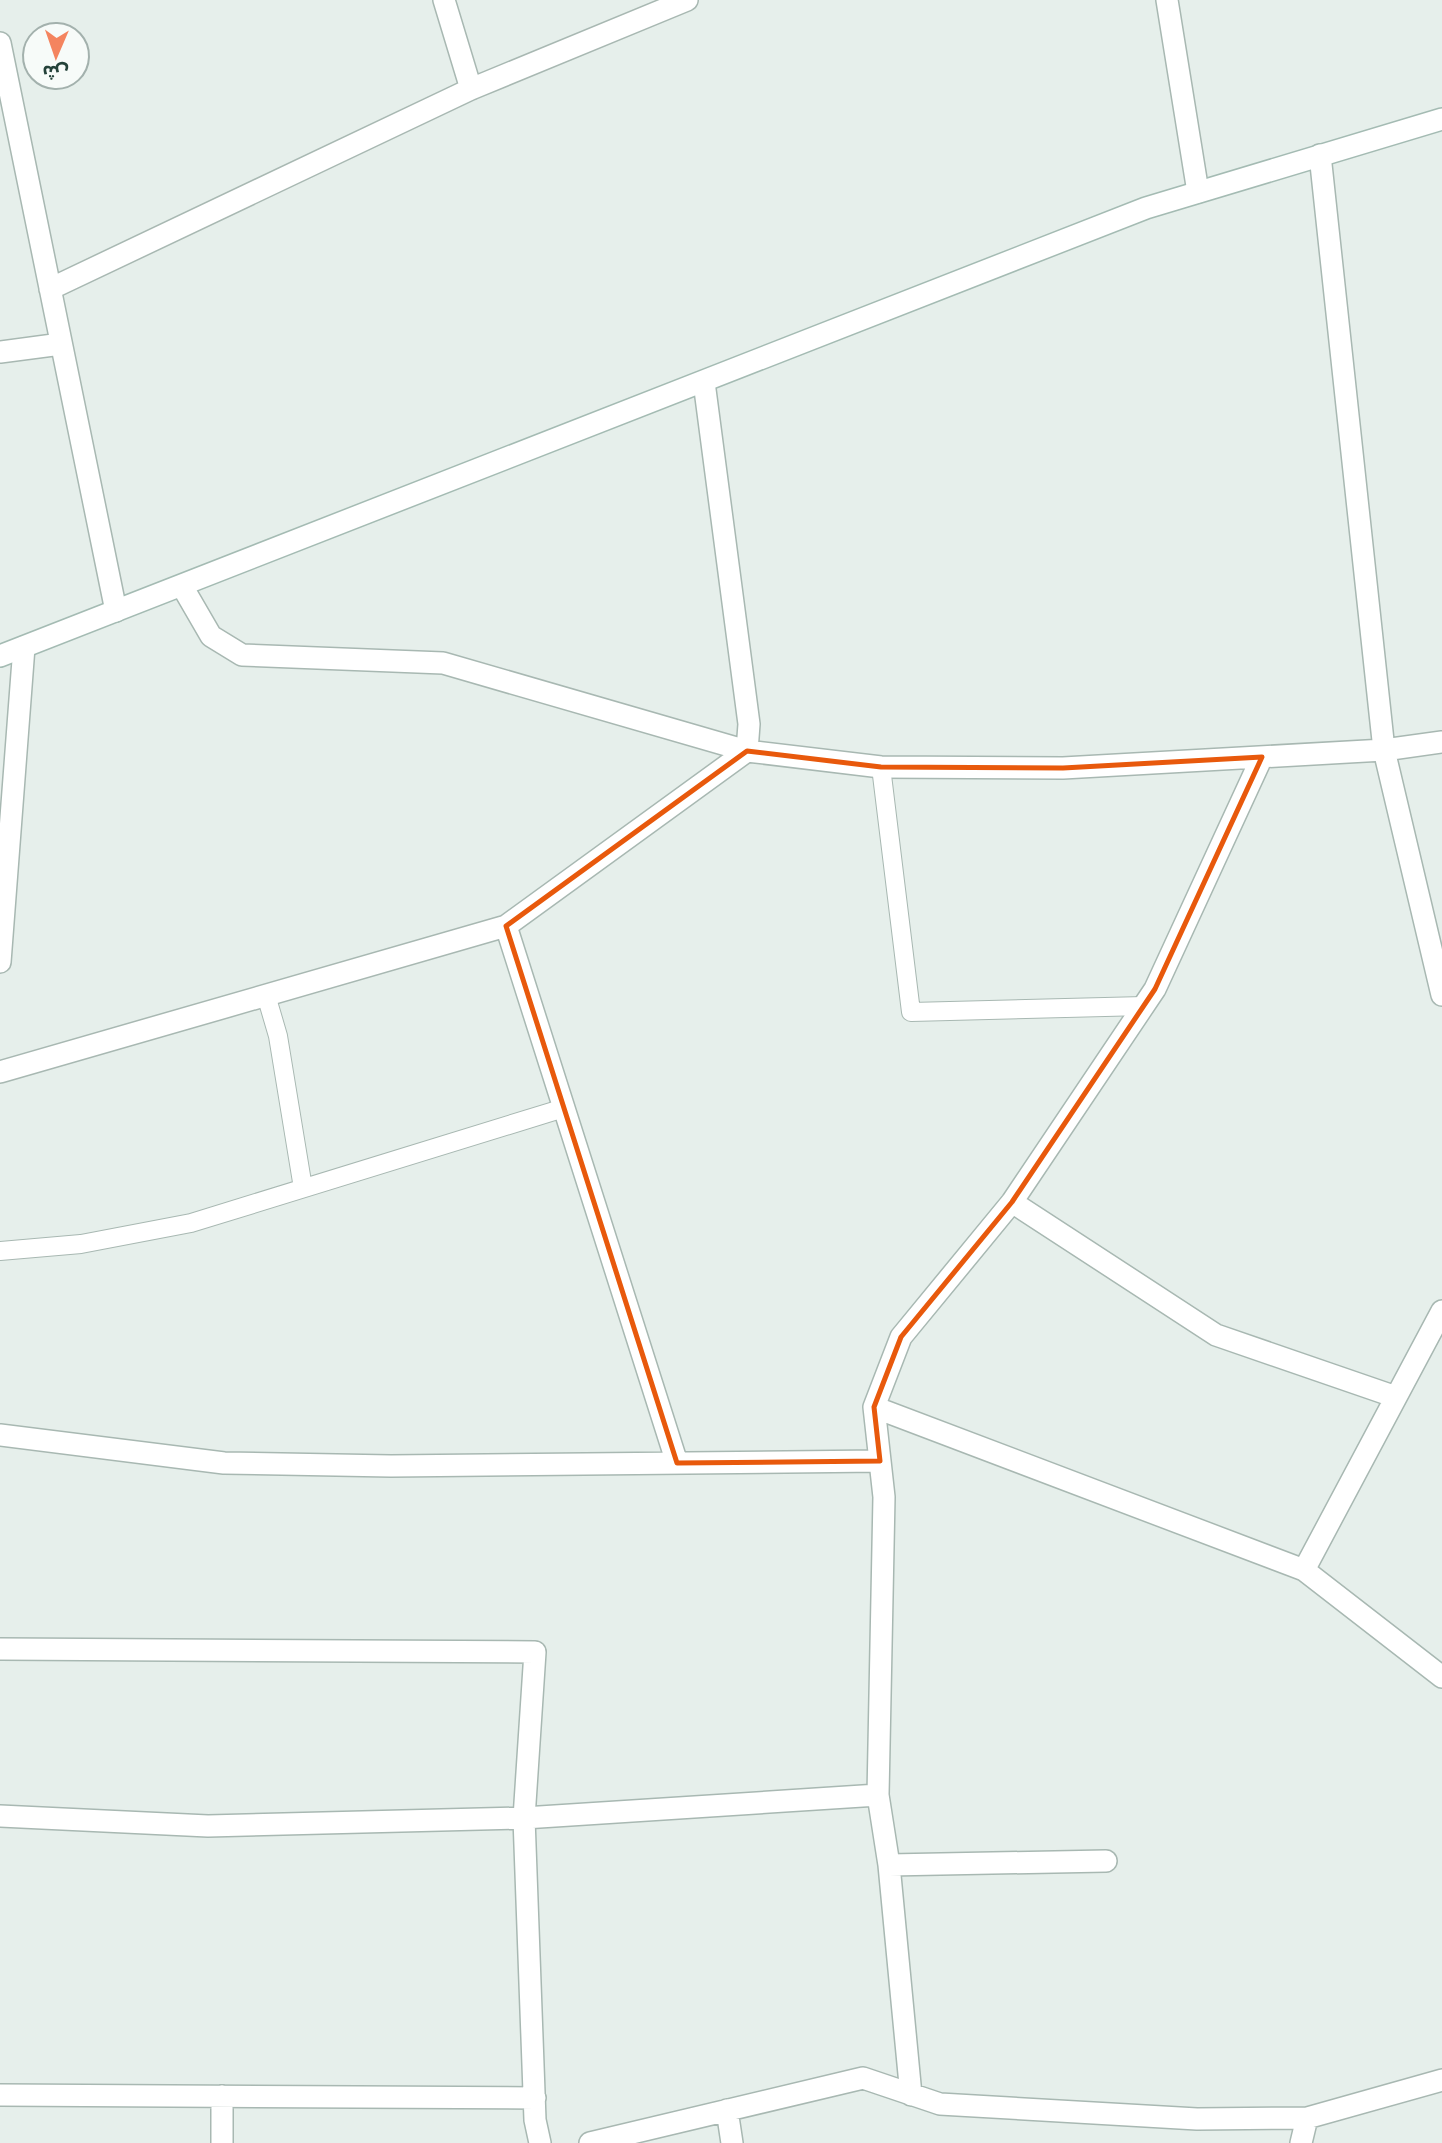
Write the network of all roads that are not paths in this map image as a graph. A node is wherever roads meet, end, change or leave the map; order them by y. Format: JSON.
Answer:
{"nodes":[{"id":1,"x":444,"y":0,"type":"edge"},
{"id":2,"x":687,"y":0,"type":"edge"},
{"id":3,"x":1167,"y":0,"type":"edge"},
{"id":4,"x":0,"y":43,"type":"edge"},
{"id":5,"x":471,"y":89,"type":"junction"},
{"id":6,"x":1442,"y":119,"type":"edge"},
{"id":7,"x":1320,"y":155,"type":"junction"},
{"id":8,"x":1198,"y":192,"type":"junction"},
{"id":9,"x":50,"y":289,"type":"junction"},
{"id":10,"x":61,"y":344,"type":"junction"},
{"id":11,"x":0,"y":352,"type":"edge"},
{"id":12,"x":704,"y":382,"type":"junction"},
{"id":13,"x":182,"y":586,"type":"junction"},
{"id":14,"x":116,"y":611,"type":"junction"},
{"id":15,"x":24,"y":647,"type":"junction"},
{"id":16,"x":0,"y":656,"type":"edge"},
{"id":17,"x":1442,"y":742,"type":"edge"},
{"id":18,"x":1384,"y":750,"type":"junction"},
{"id":19,"x":747,"y":751,"type":"junction"},
{"id":20,"x":1262,"y":757,"type":"junction"},
{"id":21,"x":881,"y":767,"type":"junction"},
{"id":22,"x":506,"y":926,"type":"junction"},
{"id":23,"x":0,"y":962,"type":"edge"},
{"id":24,"x":266,"y":995,"type":"junction"},
{"id":25,"x":1442,"y":995,"type":"edge"},
{"id":26,"x":1144,"y":1006,"type":"junction"},
{"id":27,"x":0,"y":1072,"type":"edge"},
{"id":28,"x":564,"y":1108,"type":"junction"},
{"id":29,"x":303,"y":1188,"type":"junction"},
{"id":30,"x":1012,"y":1202,"type":"junction"},
{"id":31,"x":0,"y":1251,"type":"edge"},
{"id":32,"x":1442,"y":1311,"type":"edge"},
{"id":33,"x":1396,"y":1397,"type":"junction"},
{"id":34,"x":874,"y":1407,"type":"junction"},
{"id":35,"x":0,"y":1435,"type":"edge"},
{"id":36,"x":880,"y":1461,"type":"junction"},
{"id":37,"x":677,"y":1463,"type":"junction"},
{"id":38,"x":1304,"y":1570,"type":"junction"},
{"id":39,"x":0,"y":1649,"type":"edge"},
{"id":40,"x":1442,"y":1677,"type":"edge"},
{"id":41,"x":878,"y":1795,"type":"junction"},
{"id":42,"x":0,"y":1816,"type":"edge"},
{"id":43,"x":524,"y":1818,"type":"junction"},
{"id":44,"x":1106,"y":1861,"type":"dead end"},
{"id":45,"x":889,"y":1866,"type":"junction"},
{"id":46,"x":1442,"y":2080,"type":"edge"},
{"id":47,"x":0,"y":2095,"type":"edge"},
{"id":48,"x":911,"y":2095,"type":"junction"},
{"id":49,"x":222,"y":2096,"type":"junction"},
{"id":50,"x":535,"y":2098,"type":"junction"},
{"id":51,"x":727,"y":2110,"type":"junction"},
{"id":52,"x":1307,"y":2118,"type":"junction"},
{"id":53,"x":222,"y":2143,"type":"edge"},
{"id":54,"x":540,"y":2143,"type":"edge"},
{"id":55,"x":590,"y":2143,"type":"edge"},
{"id":56,"x":732,"y":2143,"type":"edge"},
{"id":57,"x":1301,"y":2143,"type":"edge"}],
"edges":[{"from":1,"to":5,"type":"street"},
{"from":2,"to":5,"type":"street"},
{"from":3,"to":8,"type":"street"},
{"from":4,"to":9,"type":"street"},
{"from":5,"to":9,"type":"street"},
{"from":6,"to":7,"type":"street"},
{"from":7,"to":8,"type":"street"},
{"from":7,"to":18,"type":"street"},
{"from":8,"to":12,"type":"street"},
{"from":9,"to":10,"type":"street"},
{"from":10,"to":11,"type":"street"},
{"from":10,"to":14,"type":"street"},
{"from":12,"to":13,"type":"street"},
{"from":12,"to":19,"type":"street"},
{"from":13,"to":14,"type":"street"},
{"from":13,"to":19,"type":"street"},
{"from":14,"to":15,"type":"street"},
{"from":15,"to":16,"type":"street"},
{"from":15,"to":23,"type":"street"},
{"from":17,"to":18,"type":"street"},
{"from":18,"to":20,"type":"street"},
{"from":18,"to":25,"type":"street"},
{"from":19,"to":21,"type":"street"},
{"from":19,"to":22,"type":"street"},
{"from":20,"to":21,"type":"street"},
{"from":20,"to":26,"type":"street"},
{"from":21,"to":26,"type":"lane"},
{"from":22,"to":24,"type":"street"},
{"from":22,"to":28,"type":"street"},
{"from":24,"to":27,"type":"street"},
{"from":24,"to":29,"type":"lane"},
{"from":26,"to":30,"type":"street"},
{"from":28,"to":29,"type":"lane"},
{"from":28,"to":37,"type":"street"},
{"from":29,"to":31,"type":"lane"},
{"from":30,"to":33,"type":"street"},
{"from":30,"to":34,"type":"street"},
{"from":32,"to":33,"type":"street"},
{"from":33,"to":38,"type":"street"},
{"from":34,"to":36,"type":"street"},
{"from":34,"to":38,"type":"street"},
{"from":35,"to":37,"type":"street"},
{"from":36,"to":37,"type":"street"},
{"from":36,"to":41,"type":"street"},
{"from":38,"to":40,"type":"street"},
{"from":39,"to":43,"type":"street"},
{"from":41,"to":43,"type":"street"},
{"from":41,"to":45,"type":"street"},
{"from":42,"to":43,"type":"street"},
{"from":43,"to":50,"type":"street"},
{"from":44,"to":45,"type":"street"},
{"from":45,"to":48,"type":"street"},
{"from":46,"to":52,"type":"street"},
{"from":47,"to":49,"type":"street"},
{"from":48,"to":51,"type":"street"},
{"from":48,"to":52,"type":"street"},
{"from":49,"to":50,"type":"street"},
{"from":49,"to":53,"type":"street"},
{"from":50,"to":54,"type":"street"},
{"from":51,"to":55,"type":"street"},
{"from":51,"to":56,"type":"street"},
{"from":52,"to":57,"type":"street"}]}
